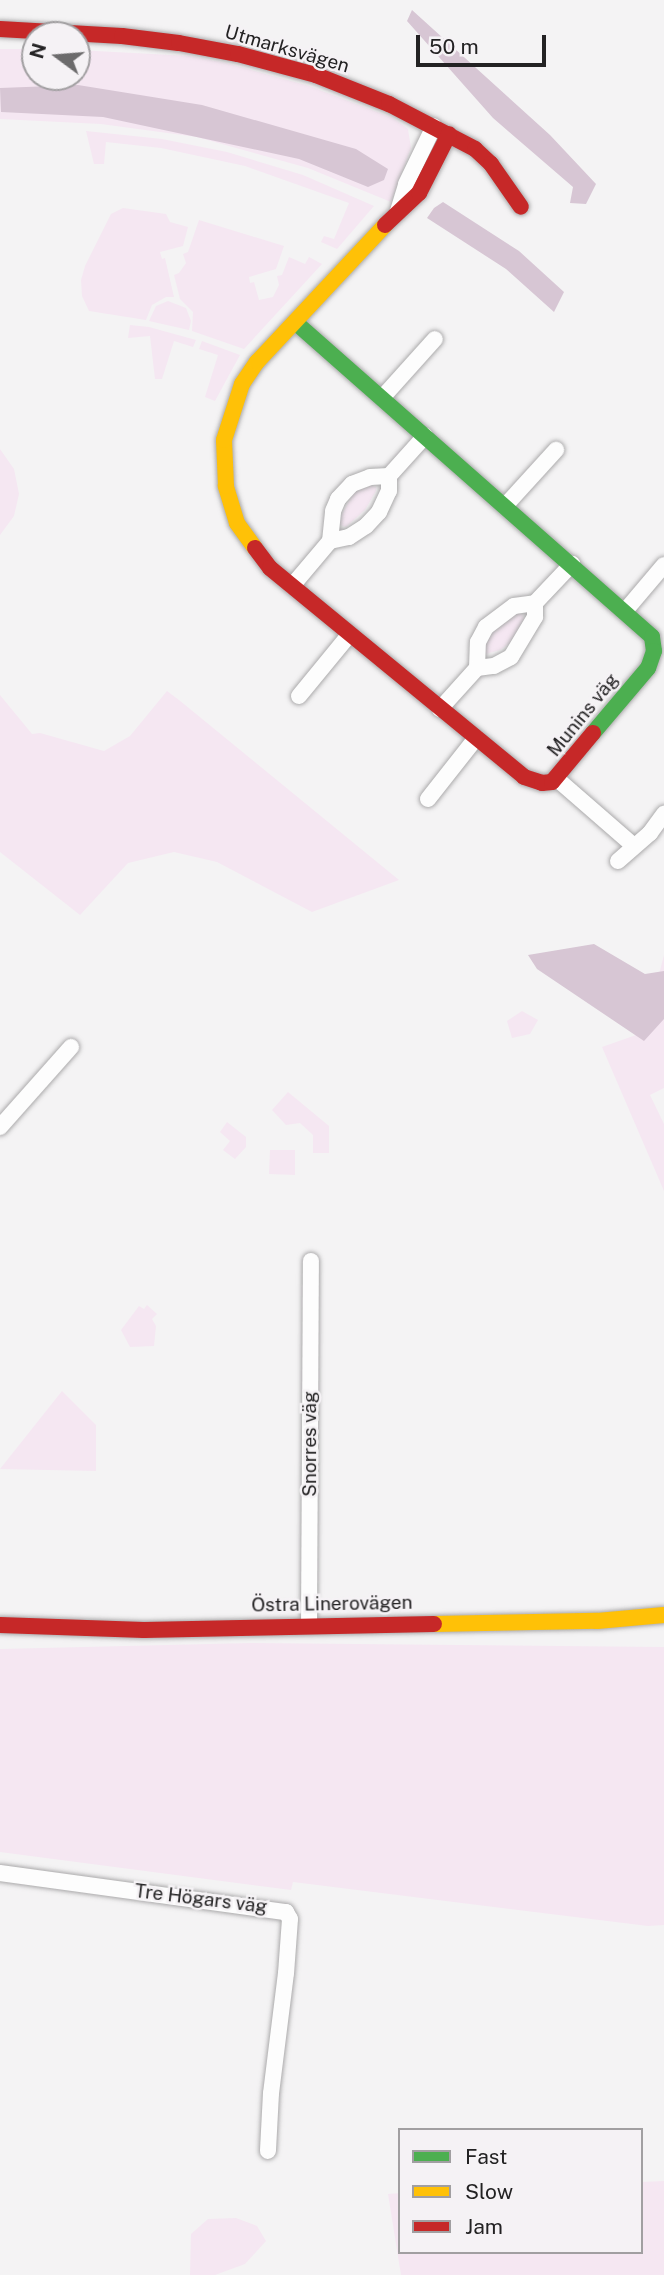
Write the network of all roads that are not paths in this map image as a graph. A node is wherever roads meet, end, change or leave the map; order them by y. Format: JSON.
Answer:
{"nodes":[{"id":1,"x":0,"y":29,"type":"edge"},
{"id":2,"x":434,"y":126,"type":"junction"},
{"id":3,"x":450,"y":134,"type":"junction"},
{"id":4,"x":521,"y":207,"type":"dead end"},
{"id":5,"x":398,"y":211,"type":"junction"},
{"id":6,"x":295,"y":322,"type":"junction"},
{"id":7,"x":435,"y":339,"type":"dead end"},
{"id":8,"x":382,"y":398,"type":"junction"},
{"id":9,"x":425,"y":436,"type":"junction"},
{"id":10,"x":556,"y":450,"type":"dead end"},
{"id":11,"x":389,"y":476,"type":"junction"},
{"id":12,"x":505,"y":506,"type":"junction"},
{"id":13,"x":330,"y":541,"type":"junction"},
{"id":14,"x":572,"y":564,"type":"junction"},
{"id":15,"x":664,"y":565,"type":"edge"},
{"id":16,"x":292,"y":586,"type":"junction"},
{"id":17,"x":536,"y":603,"type":"junction"},
{"id":18,"x":625,"y":611,"type":"junction"},
{"id":19,"x":350,"y":634,"type":"junction"},
{"id":20,"x":477,"y":668,"type":"junction"},
{"id":21,"x":299,"y":696,"type":"dead end"},
{"id":22,"x":440,"y":709,"type":"junction"},
{"id":23,"x":475,"y":738,"type":"junction"},
{"id":24,"x":556,"y":779,"type":"junction"},
{"id":25,"x":428,"y":799,"type":"dead end"},
{"id":26,"x":664,"y":814,"type":"edge"},
{"id":27,"x":634,"y":846,"type":"junction"},
{"id":28,"x":618,"y":861,"type":"dead end"},
{"id":29,"x":71,"y":1047,"type":"dead end"},
{"id":30,"x":0,"y":1127,"type":"edge"},
{"id":31,"x":311,"y":1261,"type":"dead end"},
{"id":32,"x":664,"y":1615,"type":"edge"},
{"id":33,"x":0,"y":1625,"type":"edge"},
{"id":34,"x":309,"y":1626,"type":"junction"},
{"id":35,"x":0,"y":1873,"type":"edge"},
{"id":36,"x":268,"y":2151,"type":"dead end"}],
"edges":[{"from":1,"to":2,"type":"street","name":"Utmarksvägen"},
{"from":2,"to":3,"type":"street","name":"Utmarksvägen"},
{"from":2,"to":5,"type":"street"},
{"from":3,"to":4,"type":"street","name":"Utmarksvägen"},
{"from":3,"to":5,"type":"street","name":"Munins väg"},
{"from":5,"to":6,"type":"street","name":"Munins väg"},
{"from":6,"to":8,"type":"street","name":"Munins väg"},
{"from":6,"to":16,"type":"street","name":"Munins väg"},
{"from":7,"to":8,"type":"street"},
{"from":8,"to":9,"type":"street","name":"Munins väg"},
{"from":9,"to":11,"type":"street"},
{"from":9,"to":12,"type":"street","name":"Munins väg"},
{"from":10,"to":12,"type":"street"},
{"from":11,"to":13,"type":"street"},
{"from":11,"to":13,"type":"street"},
{"from":12,"to":14,"type":"street","name":"Munins väg"},
{"from":13,"to":16,"type":"street"},
{"from":14,"to":17,"type":"street"},
{"from":14,"to":18,"type":"street","name":"Munins väg"},
{"from":15,"to":18,"type":"street"},
{"from":16,"to":19,"type":"street","name":"Munins väg"},
{"from":17,"to":20,"type":"street"},
{"from":17,"to":20,"type":"street"},
{"from":18,"to":24,"type":"street","name":"Munins väg"},
{"from":19,"to":21,"type":"street"},
{"from":19,"to":22,"type":"street","name":"Munins väg"},
{"from":20,"to":22,"type":"street"},
{"from":22,"to":23,"type":"street","name":"Munins väg"},
{"from":23,"to":24,"type":"street","name":"Munins väg"},
{"from":23,"to":25,"type":"street"},
{"from":24,"to":27,"type":"street"},
{"from":26,"to":27,"type":"street"},
{"from":27,"to":28,"type":"street"},
{"from":29,"to":30,"type":"street"},
{"from":31,"to":34,"type":"street","name":"Snorres väg"},
{"from":32,"to":34,"type":"street","name":"Östra Linerovägen"},
{"from":33,"to":34,"type":"street","name":"Östra Linerovägen"},
{"from":35,"to":36,"type":"street","name":"Tre Högars väg"}]}
